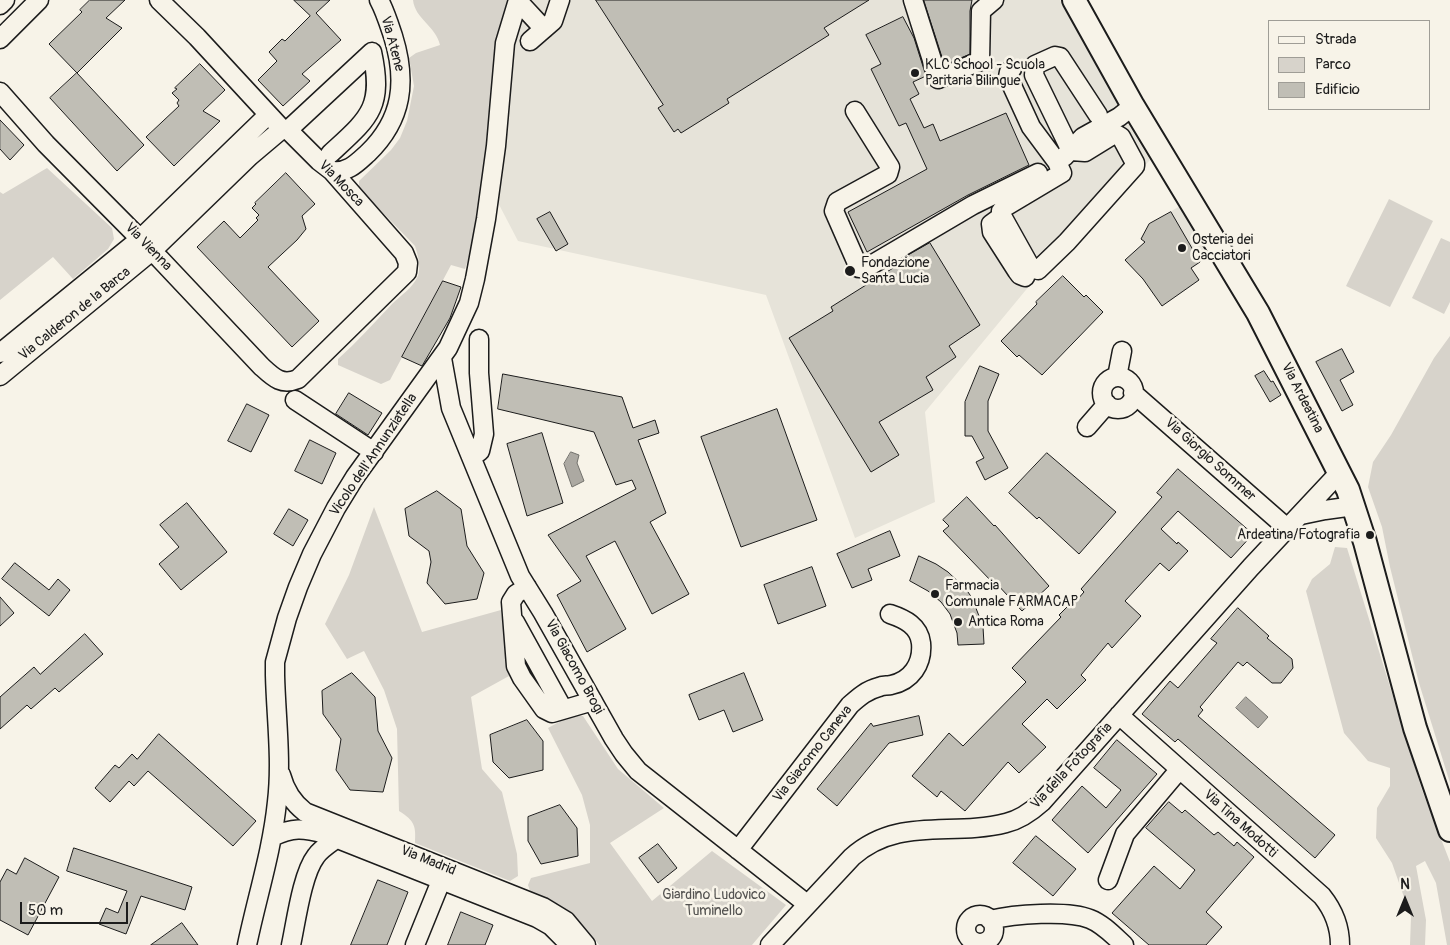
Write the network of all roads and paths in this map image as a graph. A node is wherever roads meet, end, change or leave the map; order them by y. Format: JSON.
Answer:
{"nodes":[{"id":1,"x":5,"y":0,"type":"edge"},
{"id":2,"x":39,"y":0,"type":"edge"},
{"id":3,"x":159,"y":0,"type":"edge"},
{"id":4,"x":518,"y":0,"type":"edge"},
{"id":5,"x":560,"y":0,"type":"edge"},
{"id":6,"x":913,"y":0,"type":"edge"},
{"id":7,"x":994,"y":0,"type":"edge"},
{"id":8,"x":1074,"y":0,"type":"edge"},
{"id":9,"x":381,"y":1,"type":"edge"},
{"id":10,"x":0,"y":5,"type":"edge"},
{"id":11,"x":544,"y":29,"type":"junction"},
{"id":12,"x":0,"y":39,"type":"edge"},
{"id":13,"x":530,"y":41,"type":"dead end"},
{"id":14,"x":1012,"y":69,"type":"dead end"},
{"id":15,"x":0,"y":92,"type":"edge"},
{"id":16,"x":1133,"y":106,"type":"junction"},
{"id":17,"x":855,"y":111,"type":"dead end"},
{"id":18,"x":268,"y":115,"type":"junction"},
{"id":19,"x":1098,"y":115,"type":"dead end"},
{"id":20,"x":285,"y":130,"type":"junction"},
{"id":21,"x":1064,"y":156,"type":"junction"},
{"id":22,"x":331,"y":163,"type":"junction"},
{"id":23,"x":1002,"y":216,"type":"junction"},
{"id":24,"x":146,"y":245,"type":"junction"},
{"id":25,"x":1025,"y":276,"type":"dead end"},
{"id":26,"x":479,"y":339,"type":"dead end"},
{"id":27,"x":1122,"y":352,"type":"dead end"},
{"id":28,"x":0,"y":353,"type":"edge"},
{"id":29,"x":442,"y":358,"type":"junction"},
{"id":30,"x":303,"y":375,"type":"joint"},
{"id":31,"x":0,"y":376,"type":"edge"},
{"id":32,"x":1117,"y":377,"type":"junction"},
{"id":33,"x":1133,"y":393,"type":"junction"},
{"id":34,"x":295,"y":400,"type":"dead end"},
{"id":35,"x":1107,"y":404,"type":"junction"},
{"id":36,"x":1087,"y":427,"type":"dead end"},
{"id":37,"x":374,"y":452,"type":"junction"},
{"id":38,"x":472,"y":457,"type":"junction"},
{"id":39,"x":1340,"y":472,"type":"junction"},
{"id":40,"x":1354,"y":506,"type":"junction"},
{"id":41,"x":1301,"y":515,"type":"junction"},
{"id":42,"x":1287,"y":528,"type":"junction"},
{"id":43,"x":527,"y":587,"type":"junction"},
{"id":44,"x":890,"y":614,"type":"dead end"},
{"id":45,"x":593,"y":701,"type":"junction"},
{"id":46,"x":1119,"y":716,"type":"junction"},
{"id":47,"x":1179,"y":770,"type":"junction"},
{"id":48,"x":279,"y":771,"type":"junction"},
{"id":49,"x":1450,"y":830,"type":"edge"},
{"id":50,"x":272,"y":838,"type":"junction"},
{"id":51,"x":336,"y":839,"type":"junction"},
{"id":52,"x":738,"y":850,"type":"junction"},
{"id":53,"x":406,"y":859,"type":"junction"},
{"id":54,"x":444,"y":874,"type":"junction"},
{"id":55,"x":1108,"y":880,"type":"dead end"},
{"id":56,"x":807,"y":904,"type":"junction"},
{"id":57,"x":990,"y":920,"type":"dead end"},
{"id":58,"x":246,"y":945,"type":"edge"},
{"id":59,"x":291,"y":945,"type":"edge"},
{"id":60,"x":415,"y":945,"type":"edge"},
{"id":61,"x":570,"y":945,"type":"edge"},
{"id":62,"x":586,"y":945,"type":"edge"},
{"id":63,"x":770,"y":945,"type":"edge"},
{"id":64,"x":1124,"y":945,"type":"edge"},
{"id":65,"x":1340,"y":945,"type":"edge"}],
"edges":[{"from":1,"to":10,"type":"street"},
{"from":2,"to":12,"type":"street"},
{"from":3,"to":18,"type":"street","name":"Via Mosca"},
{"from":4,"to":11,"type":"street"},
{"from":4,"to":29,"type":"street","name":"Vicolo dell'Annunziatella"},
{"from":5,"to":11,"type":"street"},
{"from":6,"to":7,"type":"street"},
{"from":8,"to":16,"type":"main road","name":"Via Ardeatina"},
{"from":9,"to":22,"type":"street","name":"Via Atene"},
{"from":11,"to":13,"type":"street"},
{"from":14,"to":21,"type":"street"},
{"from":15,"to":24,"type":"street","name":"Via Vienna"},
{"from":16,"to":21,"type":"street"},
{"from":16,"to":39,"type":"main road","name":"Via Ardeatina"},
{"from":17,"to":21,"type":"street"},
{"from":18,"to":20,"type":"street","name":"Via Mosca"},
{"from":18,"to":24,"type":"street","name":"Via Calderon de la Barca"},
{"from":19,"to":21,"type":"street"},
{"from":20,"to":22,"type":"street","name":"Via Mosca"},
{"from":20,"to":22,"type":"street","name":"Via Calderon de la Barca"},
{"from":20,"to":24,"type":"street","name":"Via Calderon de la Barca"},
{"from":21,"to":23,"type":"street"},
{"from":21,"to":23,"type":"street"},
{"from":22,"to":30,"type":"street","name":"Via Mosca"},
{"from":23,"to":25,"type":"street"},
{"from":24,"to":28,"type":"street","name":"Via Calderon de la Barca"},
{"from":24,"to":30,"type":"street","name":"Via Vienna"},
{"from":24,"to":31,"type":"street","name":"Via Calderon de la Barca"},
{"from":26,"to":38,"type":"street"},
{"from":27,"to":32,"type":"street"},
{"from":29,"to":37,"type":"street","name":"Vicolo dell'Annunziatella"},
{"from":29,"to":38,"type":"street","name":"Via Giacomo Brogi"},
{"from":32,"to":33,"type":"street"},
{"from":32,"to":35,"type":"street"},
{"from":33,"to":35,"type":"street"},
{"from":33,"to":42,"type":"street","name":"Via Giorgio Sommer"},
{"from":34,"to":37,"type":"street"},
{"from":35,"to":36,"type":"street"},
{"from":37,"to":48,"type":"street","name":"Vicolo dell'Annunziatella"},
{"from":38,"to":43,"type":"street","name":"Via Giacomo Brogi"},
{"from":39,"to":40,"type":"main road","name":"Via Ardeatina"},
{"from":39,"to":41,"type":"street","name":"Via della Fotografia"},
{"from":40,"to":41,"type":"street"},
{"from":40,"to":49,"type":"main road","name":"Via Ardeatina"},
{"from":41,"to":42,"type":"street","name":"Via della Fotografia"},
{"from":42,"to":46,"type":"street","name":"Via della Fotografia"},
{"from":43,"to":45,"type":"street","name":"Via Giacomo Brogi"},
{"from":43,"to":45,"type":"street"},
{"from":44,"to":52,"type":"street","name":"Via Giacomo Caneva"},
{"from":45,"to":52,"type":"street","name":"Via Giacomo Brogi"},
{"from":46,"to":47,"type":"street","name":"Via Tina Modotti"},
{"from":46,"to":56,"type":"street","name":"Via della Fotografia"},
{"from":47,"to":55,"type":"street"},
{"from":47,"to":65,"type":"street","name":"Via Tina Modotti"},
{"from":48,"to":50,"type":"street","name":"Vicolo dell'Annunziatella"},
{"from":48,"to":53,"type":"street","name":"Via Madrid"},
{"from":50,"to":51,"type":"street","name":"Via Madrid"},
{"from":50,"to":58,"type":"street","name":"Vicolo dell'Annunziatella"},
{"from":51,"to":53,"type":"street","name":"Via Madrid"},
{"from":51,"to":59,"type":"street"},
{"from":52,"to":56,"type":"street","name":"Via Giacomo Brogi"},
{"from":53,"to":54,"type":"street","name":"Via Madrid"},
{"from":54,"to":60,"type":"street"},
{"from":54,"to":61,"type":"street","name":"Via Madrid"},
{"from":54,"to":62,"type":"street","name":"Via Madrid"},
{"from":56,"to":63,"type":"street","name":"Via della Fotografia"},
{"from":57,"to":64,"type":"street"}]}
